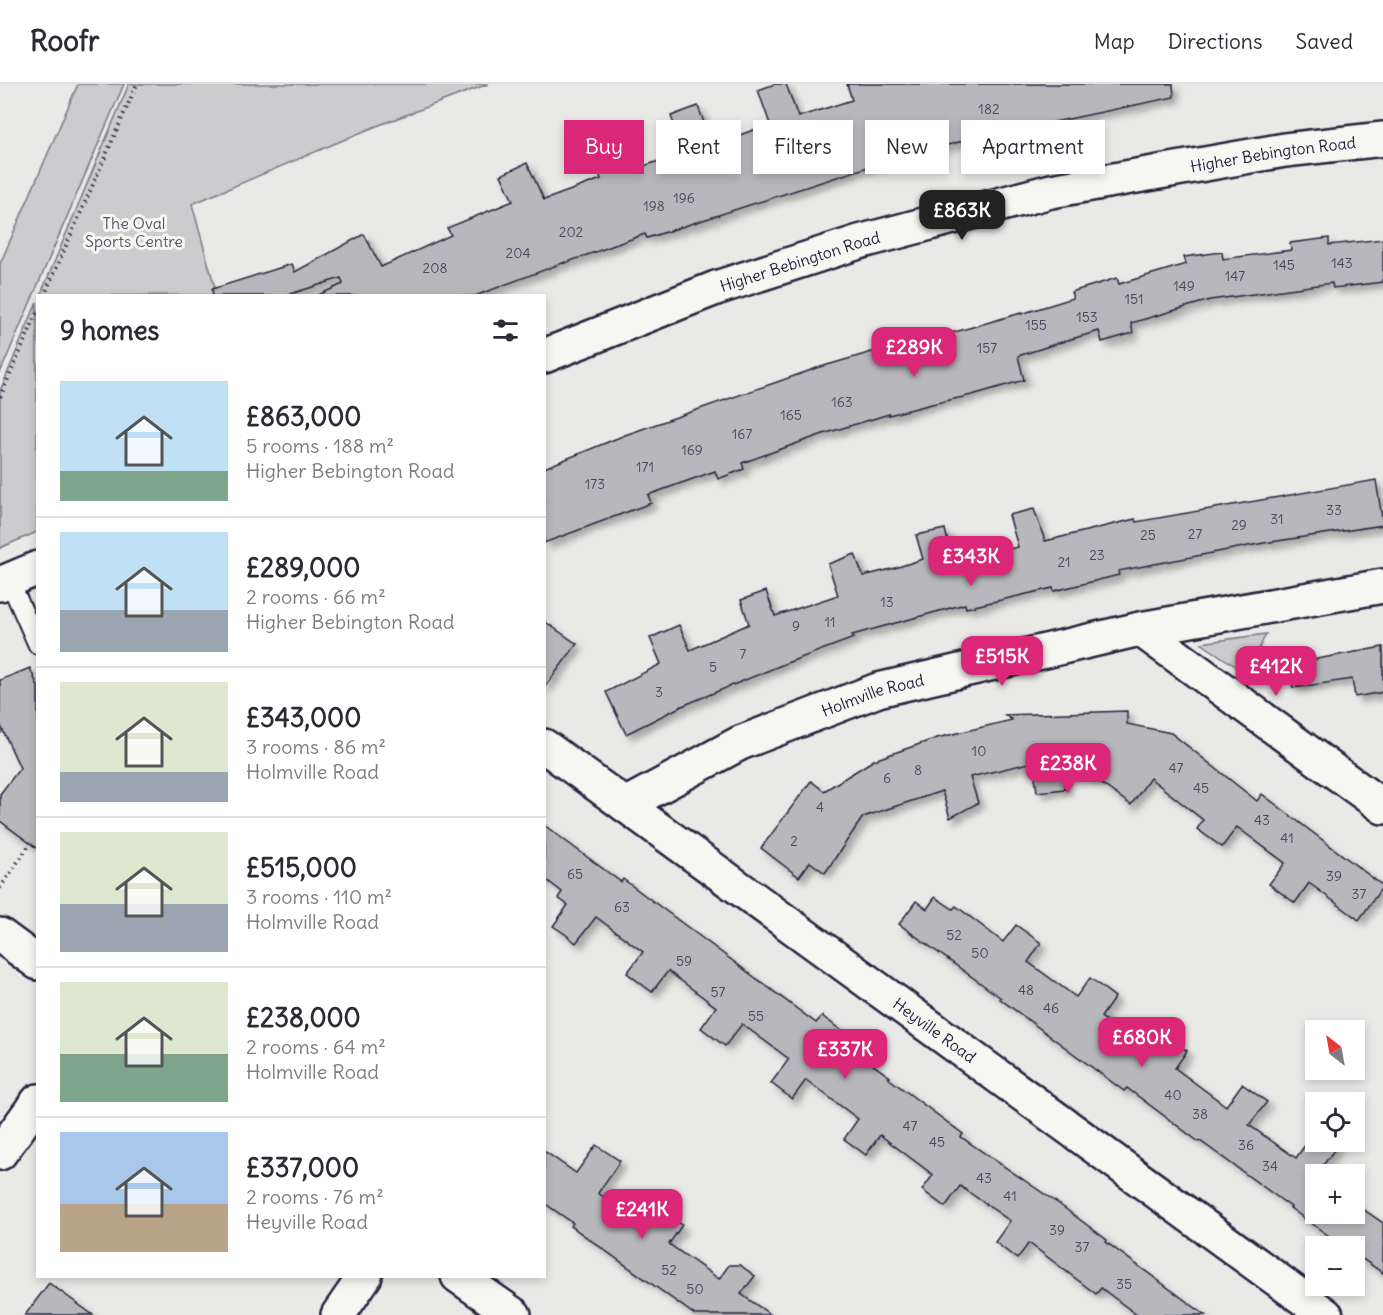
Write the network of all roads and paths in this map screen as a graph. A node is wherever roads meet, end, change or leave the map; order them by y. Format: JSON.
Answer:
{"nodes":[{"id":1,"x":137,"y":84,"type":"edge"},
{"id":2,"x":1383,"y":139,"type":"edge"},
{"id":3,"x":45,"y":294,"type":"edge"},
{"id":4,"x":36,"y":316,"type":"edge"},
{"id":5,"x":546,"y":355,"type":"edge"},
{"id":6,"x":0,"y":397,"type":"edge"},
{"id":7,"x":16,"y":577,"type":"edge"},
{"id":8,"x":1383,"y":586,"type":"edge"},
{"id":9,"x":1140,"y":629,"type":"junction"},
{"id":10,"x":36,"y":639,"type":"edge"},
{"id":11,"x":546,"y":747,"type":"edge"},
{"id":12,"x":625,"y":805,"type":"junction"},
{"id":13,"x":1383,"y":807,"type":"edge"},
{"id":14,"x":30,"y":844,"type":"dead end"},
{"id":15,"x":0,"y":888,"type":"edge"},
{"id":16,"x":0,"y":936,"type":"edge"},
{"id":17,"x":36,"y":962,"type":"edge"},
{"id":18,"x":36,"y":1104,"type":"edge"},
{"id":19,"x":0,"y":1153,"type":"edge"},
{"id":20,"x":365,"y":1278,"type":"edge"},
{"id":21,"x":461,"y":1278,"type":"edge"},
{"id":22,"x":338,"y":1315,"type":"edge"},
{"id":23,"x":513,"y":1315,"type":"edge"},
{"id":24,"x":1326,"y":1315,"type":"edge"}],
"edges":[{"from":1,"to":3,"type":"path"},
{"from":2,"to":5,"type":"street","name":"Higher Bebington Road"},
{"from":4,"to":6,"type":"path"},
{"from":7,"to":10,"type":"lane"},
{"from":8,"to":9,"type":"street","name":"Holmville Road"},
{"from":9,"to":12,"type":"street","name":"Holmville Road"},
{"from":9,"to":13,"type":"street"},
{"from":11,"to":12,"type":"street","name":"Heyville Road"},
{"from":12,"to":24,"type":"street","name":"Heyville Road"},
{"from":14,"to":15,"type":"path"},
{"from":16,"to":17,"type":"street"},
{"from":18,"to":19,"type":"street"},
{"from":20,"to":22,"type":"street"},
{"from":21,"to":23,"type":"street"}]}
